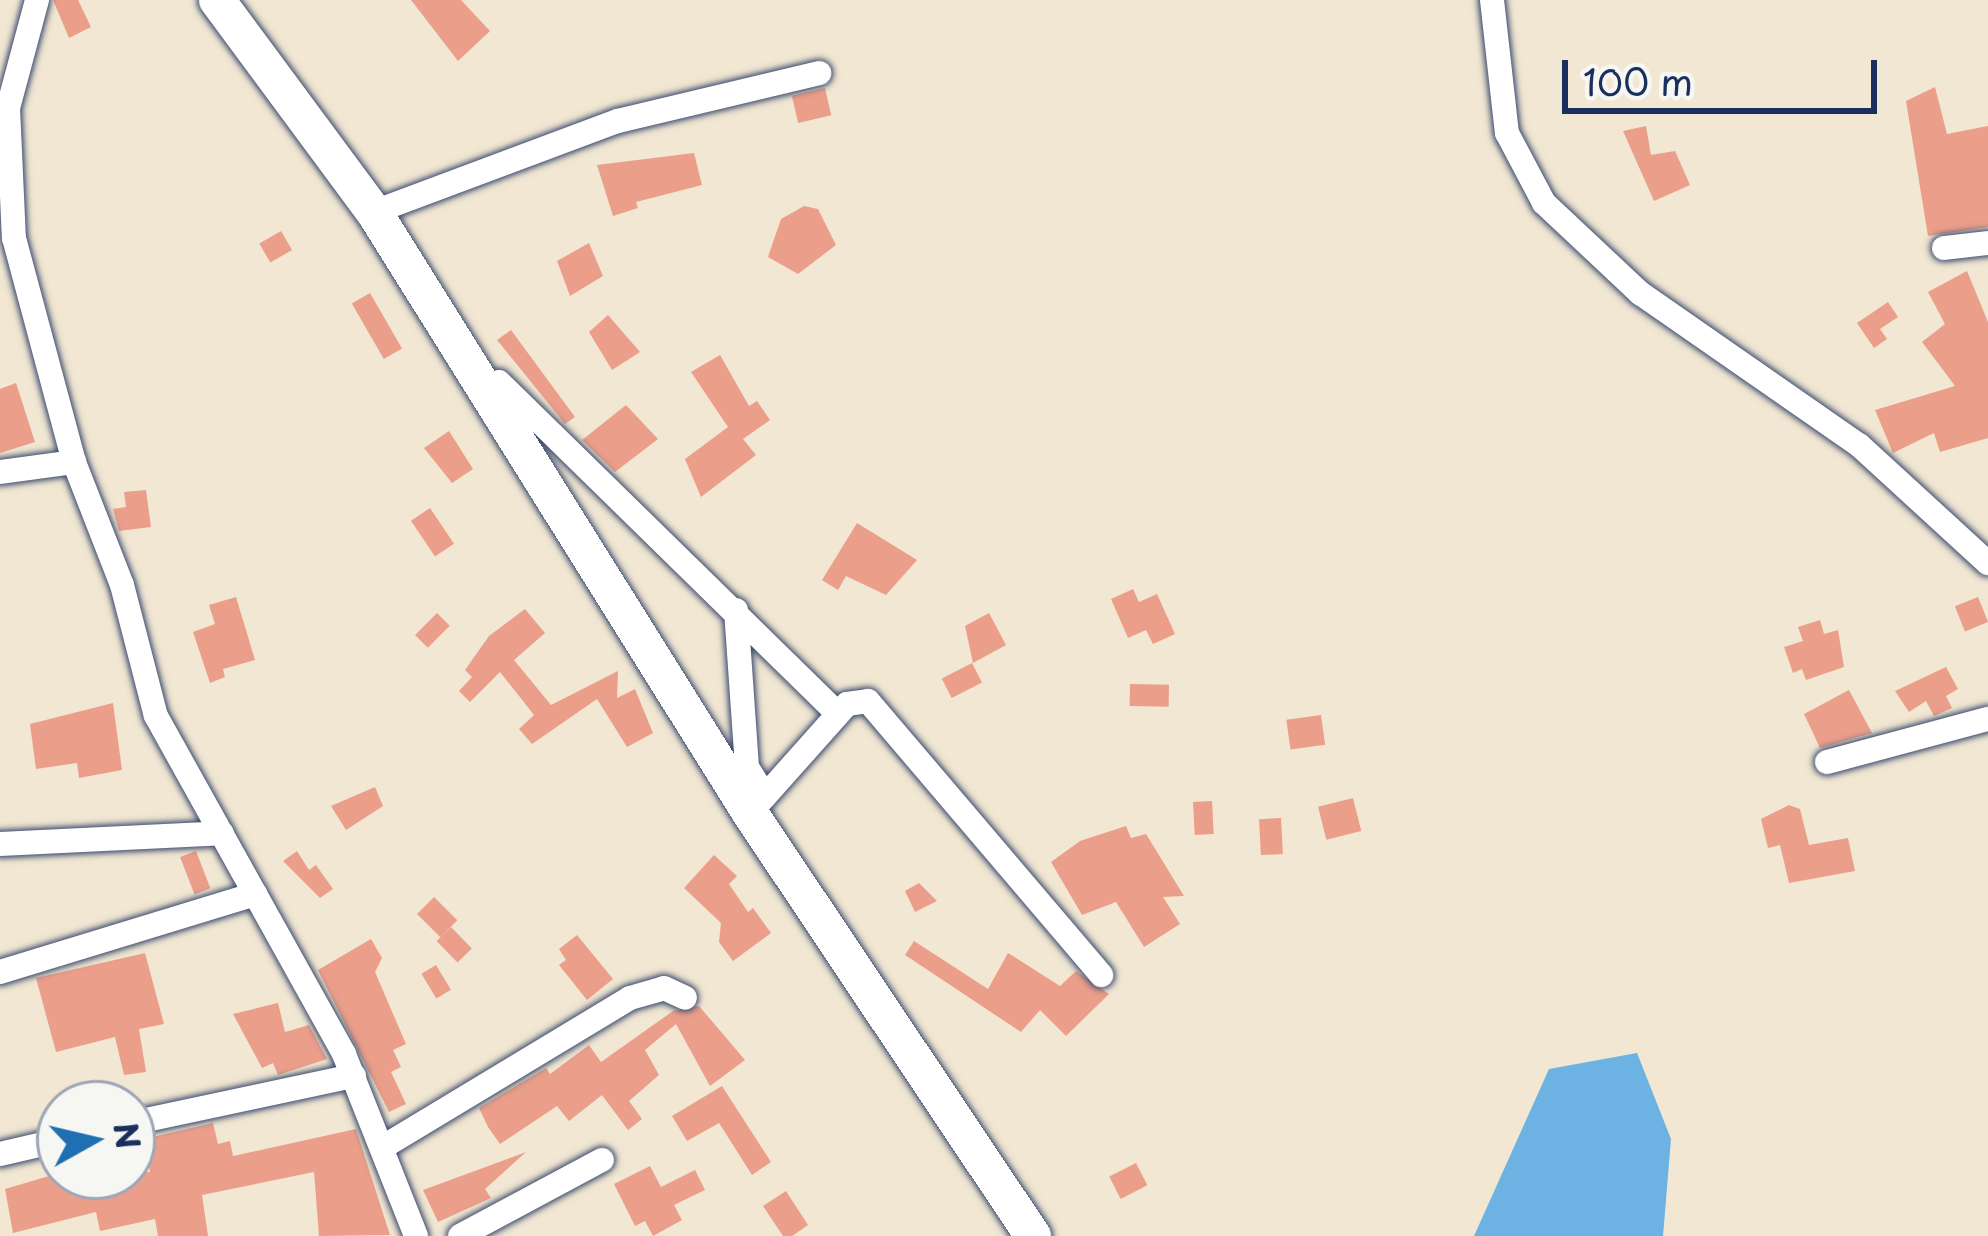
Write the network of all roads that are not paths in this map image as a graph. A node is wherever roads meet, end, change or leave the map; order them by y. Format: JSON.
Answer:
{"nodes":[{"id":1,"x":37,"y":0,"type":"edge"},
{"id":2,"x":217,"y":0,"type":"edge"},
{"id":3,"x":1492,"y":0,"type":"edge"},
{"id":4,"x":819,"y":73,"type":"dead end"},
{"id":5,"x":374,"y":212,"type":"junction"},
{"id":6,"x":1988,"y":243,"type":"edge"},
{"id":7,"x":1944,"y":248,"type":"dead end"},
{"id":8,"x":480,"y":390,"type":"junction"},
{"id":9,"x":74,"y":462,"type":"junction"},
{"id":10,"x":0,"y":472,"type":"edge"},
{"id":11,"x":1988,"y":563,"type":"edge"},
{"id":12,"x":736,"y":610,"type":"junction"},
{"id":13,"x":837,"y":713,"type":"junction"},
{"id":14,"x":1988,"y":719,"type":"edge"},
{"id":15,"x":1827,"y":762,"type":"dead end"},
{"id":16,"x":757,"y":804,"type":"junction"},
{"id":17,"x":222,"y":833,"type":"junction"},
{"id":18,"x":0,"y":844,"type":"edge"},
{"id":19,"x":255,"y":894,"type":"junction"},
{"id":20,"x":0,"y":972,"type":"edge"},
{"id":21,"x":1101,"y":975,"type":"dead end"},
{"id":22,"x":686,"y":998,"type":"dead end"},
{"id":23,"x":354,"y":1076,"type":"junction"},
{"id":24,"x":156,"y":1119,"type":"edge"},
{"id":25,"x":36,"y":1146,"type":"edge"},
{"id":26,"x":383,"y":1148,"type":"junction"},
{"id":27,"x":0,"y":1154,"type":"edge"},
{"id":28,"x":602,"y":1160,"type":"dead end"},
{"id":29,"x":416,"y":1236,"type":"edge"},
{"id":30,"x":460,"y":1236,"type":"edge"},
{"id":31,"x":1033,"y":1236,"type":"edge"}],
"edges":[{"from":1,"to":9,"type":"street"},
{"from":2,"to":5,"type":"street"},
{"from":3,"to":11,"type":"street"},
{"from":4,"to":5,"type":"street"},
{"from":5,"to":8,"type":"street"},
{"from":6,"to":7,"type":"street"},
{"from":8,"to":12,"type":"street"},
{"from":8,"to":16,"type":"street"},
{"from":9,"to":10,"type":"street"},
{"from":9,"to":17,"type":"street"},
{"from":12,"to":13,"type":"street"},
{"from":12,"to":16,"type":"street"},
{"from":13,"to":16,"type":"street"},
{"from":13,"to":21,"type":"street"},
{"from":14,"to":15,"type":"street"},
{"from":16,"to":31,"type":"street"},
{"from":17,"to":18,"type":"street"},
{"from":17,"to":19,"type":"street"},
{"from":19,"to":20,"type":"street"},
{"from":19,"to":23,"type":"street"},
{"from":22,"to":26,"type":"street"},
{"from":23,"to":24,"type":"street"},
{"from":23,"to":26,"type":"street"},
{"from":25,"to":27,"type":"street"},
{"from":26,"to":29,"type":"street"},
{"from":28,"to":30,"type":"street"}]}
